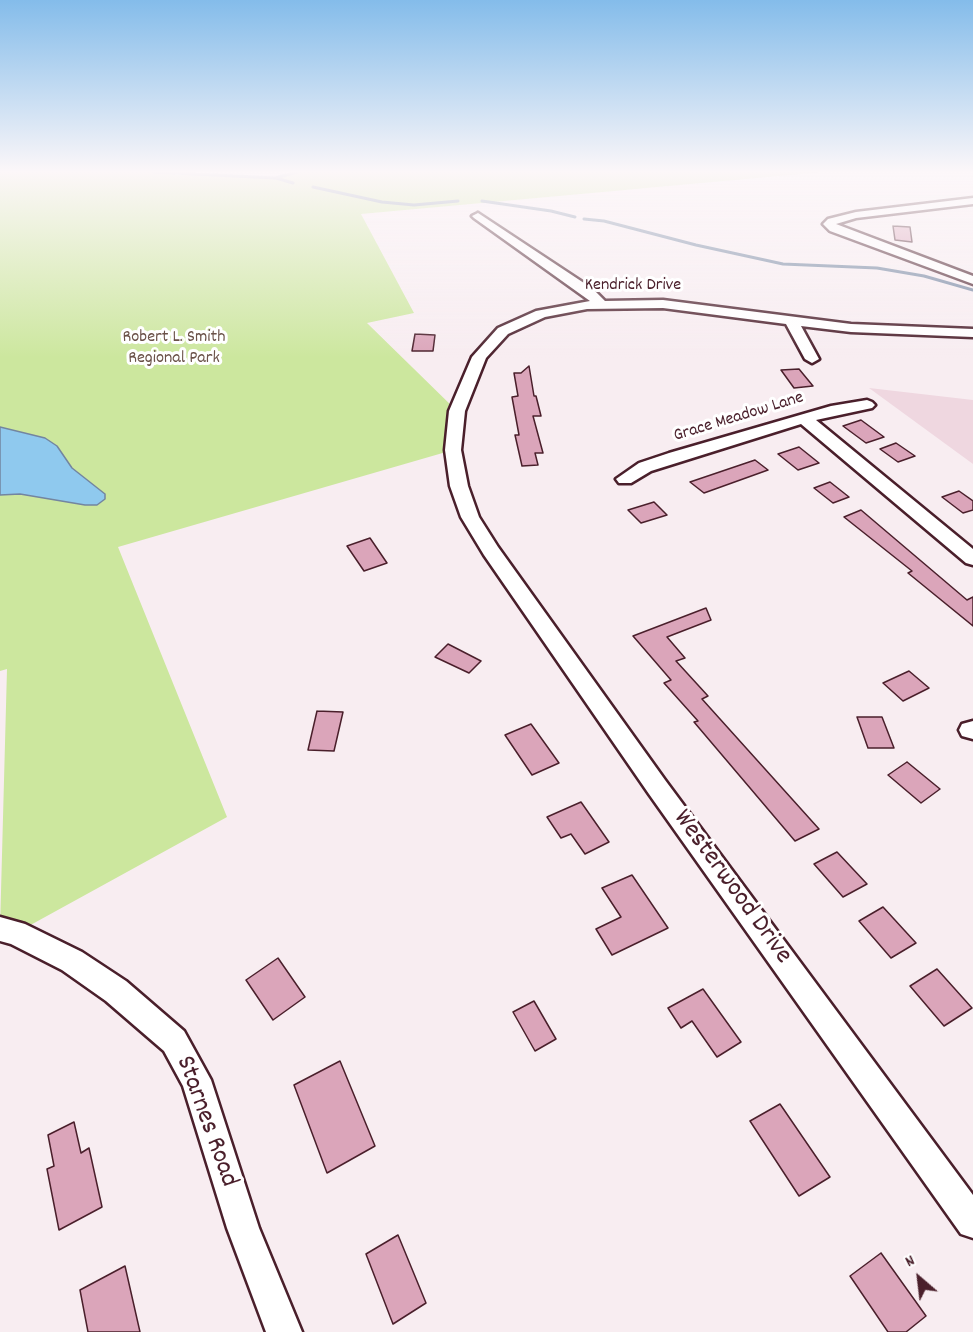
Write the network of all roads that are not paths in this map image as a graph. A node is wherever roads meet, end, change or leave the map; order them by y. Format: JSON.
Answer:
{"nodes":[{"id":1,"x":504,"y":234,"type":"edge"},
{"id":2,"x":847,"y":234,"type":"edge"},
{"id":3,"x":973,"y":280,"type":"edge"},
{"id":4,"x":601,"y":304,"type":"junction"},
{"id":5,"x":792,"y":322,"type":"junction"},
{"id":6,"x":973,"y":333,"type":"edge"},
{"id":7,"x":812,"y":359,"type":"dead end"},
{"id":8,"x":867,"y":405,"type":"dead end"},
{"id":9,"x":804,"y":418,"type":"junction"},
{"id":10,"x":625,"y":479,"type":"dead end"},
{"id":11,"x":491,"y":551,"type":"joint"},
{"id":12,"x":973,"y":559,"type":"edge"},
{"id":13,"x":0,"y":929,"type":"edge"},
{"id":14,"x":969,"y":1210,"type":"edge"},
{"id":15,"x":282,"y":1331,"type":"edge"}],
"edges":[{"from":1,"to":4,"type":"street"},
{"from":2,"to":3,"type":"street"},
{"from":4,"to":5,"type":"street","name":"Kendrick Drive"},
{"from":4,"to":11,"type":"street","name":"Kendrick Drive"},
{"from":5,"to":6,"type":"street","name":"Kendrick Drive"},
{"from":5,"to":7,"type":"street"},
{"from":8,"to":9,"type":"street","name":"Grace Meadow Lane"},
{"from":9,"to":10,"type":"street","name":"Grace Meadow Lane"},
{"from":9,"to":12,"type":"street"},
{"from":11,"to":14,"type":"street","name":"Westerwood Drive"},
{"from":13,"to":15,"type":"street","name":"Starnes Road"}]}
